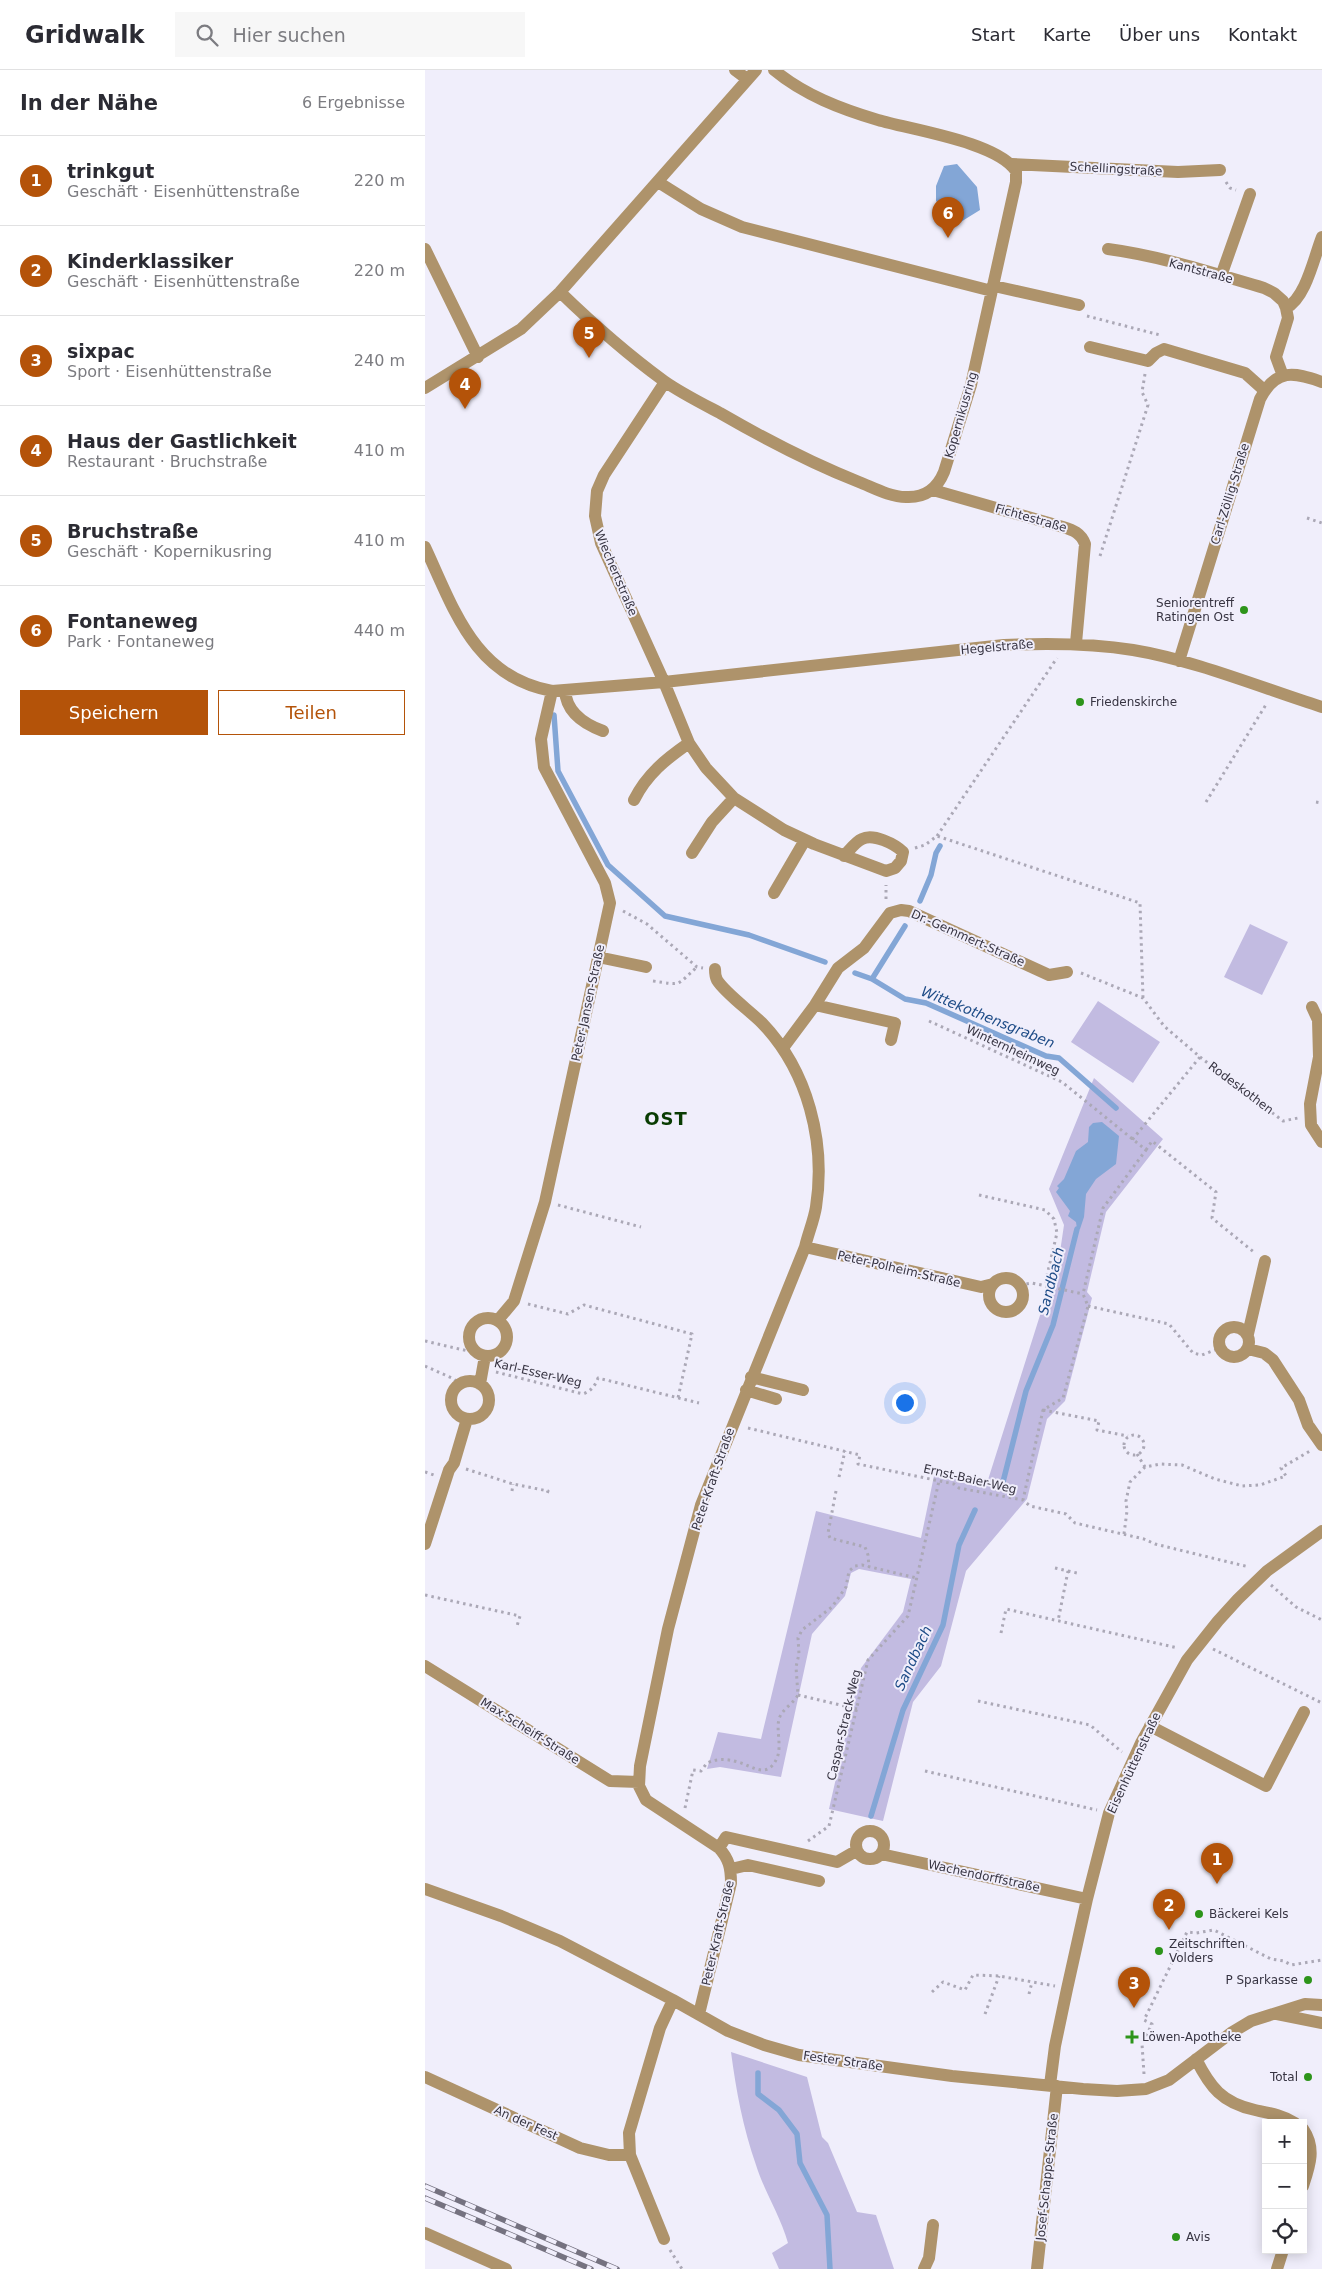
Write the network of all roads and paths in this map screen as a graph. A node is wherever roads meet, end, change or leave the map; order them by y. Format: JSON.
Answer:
{"nodes":[{"id":1,"x":735,"y":70,"type":"edge"},
{"id":2,"x":775,"y":70,"type":"edge"},
{"id":3,"x":752,"y":75,"type":"edge"},
{"id":4,"x":1012,"y":164,"type":"junction"},
{"id":5,"x":1219,"y":170,"type":"dead end"},
{"id":6,"x":658,"y":182,"type":"junction"},
{"id":7,"x":1250,"y":194,"type":"dead end"},
{"id":8,"x":1322,"y":237,"type":"edge"},
{"id":9,"x":425,"y":249,"type":"edge"},
{"id":10,"x":1108,"y":249,"type":"dead end"},
{"id":11,"x":1221,"y":276,"type":"junction"},
{"id":12,"x":993,"y":288,"type":"junction"},
{"id":13,"x":560,"y":292,"type":"junction"},
{"id":14,"x":1079,"y":305,"type":"dead end"},
{"id":15,"x":1287,"y":308,"type":"junction"},
{"id":16,"x":1090,"y":347,"type":"dead end"},
{"id":17,"x":479,"y":357,"type":"junction"},
{"id":18,"x":1148,"y":361,"type":"junction"},
{"id":19,"x":1283,"y":376,"type":"junction"},
{"id":20,"x":665,"y":382,"type":"junction"},
{"id":21,"x":1322,"y":382,"type":"edge"},
{"id":22,"x":425,"y":388,"type":"edge"},
{"id":23,"x":1264,"y":390,"type":"junction"},
{"id":24,"x":933,"y":490,"type":"junction"},
{"id":25,"x":1307,"y":518,"type":"dead end"},
{"id":26,"x":1322,"y":523,"type":"edge"},
{"id":27,"x":425,"y":548,"type":"edge"},
{"id":28,"x":1083,"y":568,"type":"junction"},
{"id":29,"x":1071,"y":643,"type":"junction"},
{"id":30,"x":1179,"y":661,"type":"junction"},
{"id":31,"x":664,"y":682,"type":"junction"},
{"id":32,"x":558,"y":690,"type":"junction"},
{"id":33,"x":1274,"y":692,"type":"junction"},
{"id":34,"x":1322,"y":707,"type":"edge"},
{"id":35,"x":603,"y":731,"type":"dead end"},
{"id":36,"x":689,"y":743,"type":"junction"},
{"id":37,"x":734,"y":798,"type":"junction"},
{"id":38,"x":634,"y":800,"type":"dead end"},
{"id":39,"x":1206,"y":802,"type":"dead end"},
{"id":40,"x":1316,"y":802,"type":"dead end"},
{"id":41,"x":1322,"y":803,"type":"edge"},
{"id":42,"x":937,"y":836,"type":"junction"},
{"id":43,"x":805,"y":840,"type":"junction"},
{"id":44,"x":903,"y":852,"type":"junction"},
{"id":45,"x":691,"y":853,"type":"dead end"},
{"id":46,"x":844,"y":856,"type":"junction"},
{"id":47,"x":886,"y":872,"type":"junction"},
{"id":48,"x":774,"y":894,"type":"dead end"},
{"id":49,"x":610,"y":904,"type":"junction"},
{"id":50,"x":890,"y":913,"type":"junction"},
{"id":51,"x":598,"y":956,"type":"junction"},
{"id":52,"x":646,"y":967,"type":"joint"},
{"id":53,"x":697,"y":967,"type":"junction"},
{"id":54,"x":715,"y":969,"type":"joint"},
{"id":55,"x":1067,"y":972,"type":"joint"},
{"id":56,"x":1143,"y":998,"type":"junction"},
{"id":57,"x":815,"y":1005,"type":"junction"},
{"id":58,"x":1313,"y":1007,"type":"dead end"},
{"id":59,"x":929,"y":1021,"type":"dead end"},
{"id":60,"x":891,"y":1040,"type":"dead end"},
{"id":61,"x":783,"y":1048,"type":"junction"},
{"id":62,"x":1200,"y":1057,"type":"junction"},
{"id":63,"x":1311,"y":1116,"type":"junction"},
{"id":64,"x":1132,"y":1140,"type":"junction"},
{"id":65,"x":1322,"y":1142,"type":"edge"},
{"id":66,"x":1146,"y":1150,"type":"junction"},
{"id":67,"x":979,"y":1195,"type":"dead end"},
{"id":68,"x":545,"y":1202,"type":"junction"},
{"id":69,"x":641,"y":1227,"type":"dead end"},
{"id":70,"x":805,"y":1247,"type":"junction"},
{"id":71,"x":1265,"y":1262,"type":"joint"},
{"id":72,"x":993,"y":1284,"type":"junction"},
{"id":73,"x":1045,"y":1284,"type":"junction"},
{"id":74,"x":1020,"y":1285,"type":"junction"},
{"id":75,"x":1083,"y":1294,"type":"junction"},
{"id":76,"x":514,"y":1301,"type":"junction"},
{"id":77,"x":1088,"y":1306,"type":"junction"},
{"id":78,"x":498,"y":1320,"type":"junction"},
{"id":79,"x":1248,"y":1334,"type":"junction"},
{"id":80,"x":425,"y":1341,"type":"edge"},
{"id":81,"x":1220,"y":1348,"type":"junction"},
{"id":82,"x":473,"y":1349,"type":"junction"},
{"id":83,"x":1248,"y":1350,"type":"junction"},
{"id":84,"x":485,"y":1356,"type":"junction"},
{"id":85,"x":425,"y":1366,"type":"edge"},
{"id":86,"x":483,"y":1369,"type":"junction"},
{"id":87,"x":751,"y":1376,"type":"junction"},
{"id":88,"x":460,"y":1384,"type":"junction"},
{"id":89,"x":480,"y":1384,"type":"junction"},
{"id":90,"x":746,"y":1390,"type":"junction"},
{"id":91,"x":803,"y":1390,"type":"dead end"},
{"id":92,"x":678,"y":1398,"type":"junction"},
{"id":93,"x":776,"y":1399,"type":"dead end"},
{"id":94,"x":699,"y":1403,"type":"dead end"},
{"id":95,"x":1043,"y":1410,"type":"junction"},
{"id":96,"x":467,"y":1419,"type":"junction"},
{"id":97,"x":732,"y":1424,"type":"junction"},
{"id":98,"x":1127,"y":1436,"type":"junction"},
{"id":99,"x":1321,"y":1445,"type":"edge"},
{"id":100,"x":845,"y":1451,"type":"junction"},
{"id":101,"x":1137,"y":1454,"type":"junction"},
{"id":102,"x":454,"y":1463,"type":"junction"},
{"id":103,"x":1145,"y":1467,"type":"junction"},
{"id":104,"x":839,"y":1477,"type":"dead end"},
{"id":105,"x":939,"y":1481,"type":"junction"},
{"id":106,"x":513,"y":1484,"type":"junction"},
{"id":107,"x":836,"y":1490,"type":"dead end"},
{"id":108,"x":512,"y":1491,"type":"dead end"},
{"id":109,"x":546,"y":1496,"type":"dead end"},
{"id":110,"x":1023,"y":1500,"type":"junction"},
{"id":111,"x":1322,"y":1530,"type":"edge"},
{"id":112,"x":1124,"y":1534,"type":"junction"},
{"id":113,"x":425,"y":1544,"type":"edge"},
{"id":114,"x":869,"y":1567,"type":"junction"},
{"id":115,"x":1055,"y":1568,"type":"dead end"},
{"id":116,"x":1068,"y":1571,"type":"junction"},
{"id":117,"x":1077,"y":1573,"type":"dead end"},
{"id":118,"x":1265,"y":1573,"type":"junction"},
{"id":119,"x":917,"y":1578,"type":"junction"},
{"id":120,"x":425,"y":1595,"type":"edge"},
{"id":121,"x":1322,"y":1620,"type":"edge"},
{"id":122,"x":1058,"y":1621,"type":"junction"},
{"id":123,"x":517,"y":1626,"type":"dead end"},
{"id":124,"x":1001,"y":1633,"type":"dead end"},
{"id":125,"x":1197,"y":1647,"type":"junction"},
{"id":126,"x":425,"y":1666,"type":"edge"},
{"id":127,"x":798,"y":1695,"type":"junction"},
{"id":128,"x":978,"y":1701,"type":"dead end"},
{"id":129,"x":1322,"y":1703,"type":"edge"},
{"id":130,"x":857,"y":1709,"type":"junction"},
{"id":131,"x":1304,"y":1712,"type":"dead end"},
{"id":132,"x":1150,"y":1726,"type":"junction"},
{"id":133,"x":1133,"y":1761,"type":"junction"},
{"id":134,"x":925,"y":1771,"type":"dead end"},
{"id":135,"x":639,"y":1782,"type":"junction"},
{"id":136,"x":1109,"y":1813,"type":"junction"},
{"id":137,"x":681,"y":1823,"type":"junction"},
{"id":138,"x":719,"y":1848,"type":"junction"},
{"id":139,"x":856,"y":1851,"type":"junction"},
{"id":140,"x":793,"y":1852,"type":"junction"},
{"id":141,"x":881,"y":1854,"type":"junction"},
{"id":142,"x":731,"y":1869,"type":"junction"},
{"id":143,"x":819,"y":1881,"type":"dead end"},
{"id":144,"x":425,"y":1889,"type":"edge"},
{"id":145,"x":1087,"y":1899,"type":"junction"},
{"id":146,"x":1209,"y":1926,"type":"dead end"},
{"id":147,"x":1214,"y":1930,"type":"junction"},
{"id":148,"x":1322,"y":1960,"type":"edge"},
{"id":149,"x":999,"y":1976,"type":"junction"},
{"id":150,"x":1033,"y":1982,"type":"junction"},
{"id":151,"x":1067,"y":1989,"type":"junction"},
{"id":152,"x":932,"y":1992,"type":"dead end"},
{"id":153,"x":1029,"y":1994,"type":"dead end"},
{"id":154,"x":673,"y":2000,"type":"junction"},
{"id":155,"x":1322,"y":2005,"type":"edge"},
{"id":156,"x":699,"y":2014,"type":"junction"},
{"id":157,"x":985,"y":2014,"type":"dead end"},
{"id":158,"x":1274,"y":2014,"type":"junction"},
{"id":159,"x":1322,"y":2023,"type":"edge"},
{"id":160,"x":1196,"y":2059,"type":"junction"},
{"id":161,"x":425,"y":2077,"type":"edge"},
{"id":162,"x":1053,"y":2085,"type":"junction"},
{"id":163,"x":1146,"y":2089,"type":"junction"},
{"id":164,"x":1287,"y":2119,"type":"edge"},
{"id":165,"x":1307,"y":2135,"type":"edge"},
{"id":166,"x":630,"y":2155,"type":"junction"},
{"id":167,"x":1307,"y":2173,"type":"edge"},
{"id":168,"x":933,"y":2225,"type":"dead end"},
{"id":169,"x":425,"y":2233,"type":"edge"},
{"id":170,"x":664,"y":2239,"type":"joint"},
{"id":171,"x":1282,"y":2254,"type":"edge"},
{"id":172,"x":506,"y":2269,"type":"edge"},
{"id":173,"x":682,"y":2269,"type":"edge"},
{"id":174,"x":924,"y":2269,"type":"edge"},
{"id":175,"x":1037,"y":2269,"type":"edge"},
{"id":176,"x":1277,"y":2269,"type":"edge"}],
"edges":[{"from":1,"to":3,"type":"street"},
{"from":2,"to":4,"type":"street"},
{"from":3,"to":6,"type":"street"},
{"from":4,"to":5,"type":"street","name":"Schellingstraße"},
{"from":4,"to":12,"type":"street","name":"Kopernikusring"},
{"from":6,"to":12,"type":"street"},
{"from":6,"to":13,"type":"street"},
{"from":7,"to":11,"type":"street"},
{"from":8,"to":15,"type":"street"},
{"from":9,"to":17,"type":"street"},
{"from":10,"to":11,"type":"street","name":"Kantstraße"},
{"from":11,"to":15,"type":"street","name":"Kantstraße"},
{"from":12,"to":14,"type":"street"},
{"from":12,"to":24,"type":"street","name":"Kopernikusring"},
{"from":13,"to":17,"type":"street"},
{"from":13,"to":20,"type":"street"},
{"from":15,"to":19,"type":"street"},
{"from":16,"to":18,"type":"street"},
{"from":17,"to":22,"type":"street"},
{"from":18,"to":23,"type":"street"},
{"from":18,"to":28,"type":"path"},
{"from":19,"to":21,"type":"street"},
{"from":19,"to":23,"type":"street"},
{"from":20,"to":24,"type":"street"},
{"from":20,"to":31,"type":"street","name":"Wiechertstraße"},
{"from":23,"to":30,"type":"street","name":"Carl-Zöllig-Straße"},
{"from":24,"to":28,"type":"street","name":"Fichtestraße"},
{"from":25,"to":26,"type":"path"},
{"from":27,"to":32,"type":"street"},
{"from":28,"to":29,"type":"street","name":"Fichtestraße"},
{"from":29,"to":30,"type":"street","name":"Hegelstraße"},
{"from":29,"to":31,"type":"street","name":"Hegelstraße"},
{"from":29,"to":42,"type":"path"},
{"from":30,"to":33,"type":"street","name":"Hegelstraße"},
{"from":31,"to":32,"type":"street"},
{"from":31,"to":36,"type":"street","name":"Wiechertstraße"},
{"from":32,"to":35,"type":"street"},
{"from":32,"to":49,"type":"street","name":"Peter-Jansen-Straße"},
{"from":33,"to":34,"type":"street","name":"Hegelstraße"},
{"from":33,"to":39,"type":"path"},
{"from":36,"to":37,"type":"street","name":"Wiechertstraße"},
{"from":36,"to":38,"type":"street"},
{"from":37,"to":43,"type":"street","name":"Wiechertstraße"},
{"from":37,"to":45,"type":"street"},
{"from":40,"to":41,"type":"path"},
{"from":42,"to":44,"type":"path"},
{"from":42,"to":56,"type":"path"},
{"from":43,"to":46,"type":"street","name":"Wiechertstraße"},
{"from":43,"to":48,"type":"street"},
{"from":44,"to":46,"type":"street"},
{"from":44,"to":47,"type":"street"},
{"from":46,"to":47,"type":"street","name":"Wiechertstraße"},
{"from":47,"to":50,"type":"path"},
{"from":49,"to":51,"type":"street","name":"Peter-Jansen-Straße"},
{"from":49,"to":53,"type":"path"},
{"from":50,"to":55,"type":"street","name":"Dr.-Gemmert-Straße"},
{"from":50,"to":57,"type":"street"},
{"from":51,"to":52,"type":"street"},
{"from":51,"to":68,"type":"street","name":"Peter-Jansen-Straße"},
{"from":52,"to":53,"type":"path"},
{"from":53,"to":54,"type":"path"},
{"from":54,"to":61,"type":"street","name":"Peter-Kraft-Straße"},
{"from":55,"to":56,"type":"path"},
{"from":56,"to":62,"type":"path","name":"Rodeskothen"},
{"from":57,"to":60,"type":"street"},
{"from":57,"to":61,"type":"street"},
{"from":58,"to":63,"type":"street"},
{"from":59,"to":64,"type":"path","name":"Winternheimweg"},
{"from":61,"to":70,"type":"street","name":"Peter-Kraft-Straße"},
{"from":62,"to":63,"type":"path","name":"Rodeskothen"},
{"from":62,"to":64,"type":"path"},
{"from":63,"to":65,"type":"street"},
{"from":64,"to":66,"type":"path","name":"Winternheimweg"},
{"from":66,"to":71,"type":"path"},
{"from":66,"to":75,"type":"path"},
{"from":67,"to":73,"type":"path"},
{"from":68,"to":69,"type":"path"},
{"from":68,"to":76,"type":"street","name":"Peter-Jansen-Straße"},
{"from":70,"to":72,"type":"street","name":"Peter-Polheim-Straße"},
{"from":70,"to":87,"type":"street","name":"Peter-Kraft-Straße"},
{"from":71,"to":79,"type":"street"},
{"from":72,"to":74,"type":"street","name":"Peter-Polheim-Straße"},
{"from":72,"to":74,"type":"street"},
{"from":73,"to":74,"type":"path"},
{"from":73,"to":75,"type":"path"},
{"from":75,"to":77,"type":"path"},
{"from":76,"to":78,"type":"street","name":"Peter-Jansen-Straße"},
{"from":76,"to":92,"type":"path"},
{"from":77,"to":81,"type":"path"},
{"from":77,"to":95,"type":"path"},
{"from":78,"to":82,"type":"street"},
{"from":78,"to":84,"type":"street"},
{"from":79,"to":81,"type":"street"},
{"from":79,"to":83,"type":"street"},
{"from":80,"to":82,"type":"path"},
{"from":81,"to":83,"type":"street"},
{"from":82,"to":84,"type":"street"},
{"from":83,"to":99,"type":"street"},
{"from":84,"to":86,"type":"street"},
{"from":85,"to":88,"type":"path"},
{"from":86,"to":89,"type":"street"},
{"from":86,"to":92,"type":"path","name":"Karl-Esser-Weg"},
{"from":87,"to":90,"type":"street","name":"Peter-Kraft-Straße"},
{"from":87,"to":91,"type":"street"},
{"from":88,"to":89,"type":"street"},
{"from":88,"to":96,"type":"street"},
{"from":89,"to":96,"type":"street"},
{"from":90,"to":93,"type":"street"},
{"from":90,"to":97,"type":"street","name":"Peter-Kraft-Straße"},
{"from":92,"to":94,"type":"path","name":"Karl-Esser-Weg"},
{"from":95,"to":98,"type":"path"},
{"from":95,"to":110,"type":"path"},
{"from":96,"to":102,"type":"street"},
{"from":97,"to":100,"type":"path"},
{"from":97,"to":135,"type":"street","name":"Peter-Kraft-Straße"},
{"from":98,"to":101,"type":"path"},
{"from":98,"to":101,"type":"path"},
{"from":99,"to":103,"type":"path"},
{"from":100,"to":104,"type":"path"},
{"from":100,"to":105,"type":"path","name":"Ernst-Baier-Weg"},
{"from":101,"to":103,"type":"path"},
{"from":102,"to":106,"type":"path"},
{"from":102,"to":113,"type":"street"},
{"from":103,"to":112,"type":"path"},
{"from":105,"to":110,"type":"path","name":"Ernst-Baier-Weg"},
{"from":105,"to":119,"type":"path","name":"Caspar-Strack-Weg"},
{"from":106,"to":108,"type":"path"},
{"from":106,"to":109,"type":"path"},
{"from":107,"to":114,"type":"path"},
{"from":110,"to":112,"type":"path","name":"Ernst-Baier-Weg"},
{"from":111,"to":118,"type":"street","name":"Eisenhüttenstraße"},
{"from":112,"to":118,"type":"path","name":"Ernst-Baier-Weg"},
{"from":114,"to":119,"type":"path"},
{"from":114,"to":127,"type":"path"},
{"from":115,"to":116,"type":"path"},
{"from":116,"to":117,"type":"path"},
{"from":116,"to":122,"type":"path"},
{"from":118,"to":121,"type":"path"},
{"from":118,"to":125,"type":"street","name":"Eisenhüttenstraße"},
{"from":119,"to":130,"type":"path","name":"Caspar-Strack-Weg"},
{"from":120,"to":123,"type":"path"},
{"from":122,"to":124,"type":"path"},
{"from":122,"to":125,"type":"path"},
{"from":125,"to":129,"type":"path"},
{"from":125,"to":132,"type":"street","name":"Eisenhüttenstraße"},
{"from":126,"to":135,"type":"street","name":"Max-Scheiff-Straße"},
{"from":127,"to":130,"type":"path"},
{"from":127,"to":137,"type":"path"},
{"from":128,"to":133,"type":"path"},
{"from":130,"to":140,"type":"path","name":"Caspar-Strack-Weg"},
{"from":131,"to":132,"type":"street"},
{"from":132,"to":133,"type":"street","name":"Eisenhüttenstraße"},
{"from":133,"to":136,"type":"street","name":"Eisenhüttenstraße"},
{"from":134,"to":136,"type":"path"},
{"from":135,"to":137,"type":"street","name":"Peter-Kraft-Straße"},
{"from":136,"to":145,"type":"street","name":"Eisenhüttenstraße"},
{"from":137,"to":138,"type":"street","name":"Peter-Kraft-Straße"},
{"from":138,"to":140,"type":"street"},
{"from":138,"to":142,"type":"street","name":"Peter-Kraft-Straße"},
{"from":139,"to":140,"type":"street"},
{"from":139,"to":141,"type":"street","name":"Wachendorffstraße"},
{"from":139,"to":141,"type":"street"},
{"from":141,"to":145,"type":"street","name":"Wachendorffstraße"},
{"from":142,"to":143,"type":"street"},
{"from":142,"to":156,"type":"street","name":"Peter-Kraft-Straße"},
{"from":144,"to":154,"type":"street","name":"Fester Straße"},
{"from":145,"to":151,"type":"street","name":"Eisenhüttenstraße"},
{"from":146,"to":147,"type":"path"},
{"from":147,"to":148,"type":"path"},
{"from":147,"to":163,"type":"path"},
{"from":149,"to":150,"type":"path"},
{"from":149,"to":152,"type":"path"},
{"from":149,"to":157,"type":"path"},
{"from":150,"to":151,"type":"path"},
{"from":150,"to":153,"type":"path"},
{"from":151,"to":162,"type":"street","name":"Eisenhüttenstraße"},
{"from":154,"to":156,"type":"street","name":"Fester Straße"},
{"from":154,"to":166,"type":"street"},
{"from":155,"to":158,"type":"street","name":"Fester Straße"},
{"from":156,"to":162,"type":"street","name":"Fester Straße"},
{"from":158,"to":159,"type":"street","name":"Fester Straße"},
{"from":158,"to":160,"type":"street","name":"Fester Straße"},
{"from":160,"to":163,"type":"street","name":"Fester Straße"},
{"from":160,"to":164,"type":"street"},
{"from":161,"to":166,"type":"street","name":"An der Fest"},
{"from":162,"to":163,"type":"street","name":"Fester Straße"},
{"from":162,"to":175,"type":"street","name":"Josef-Schappe-Straße"},
{"from":165,"to":167,"type":"street"},
{"from":166,"to":170,"type":"street"},
{"from":168,"to":174,"type":"street"},
{"from":169,"to":172,"type":"street"},
{"from":170,"to":173,"type":"path"},
{"from":171,"to":176,"type":"street"}]}
